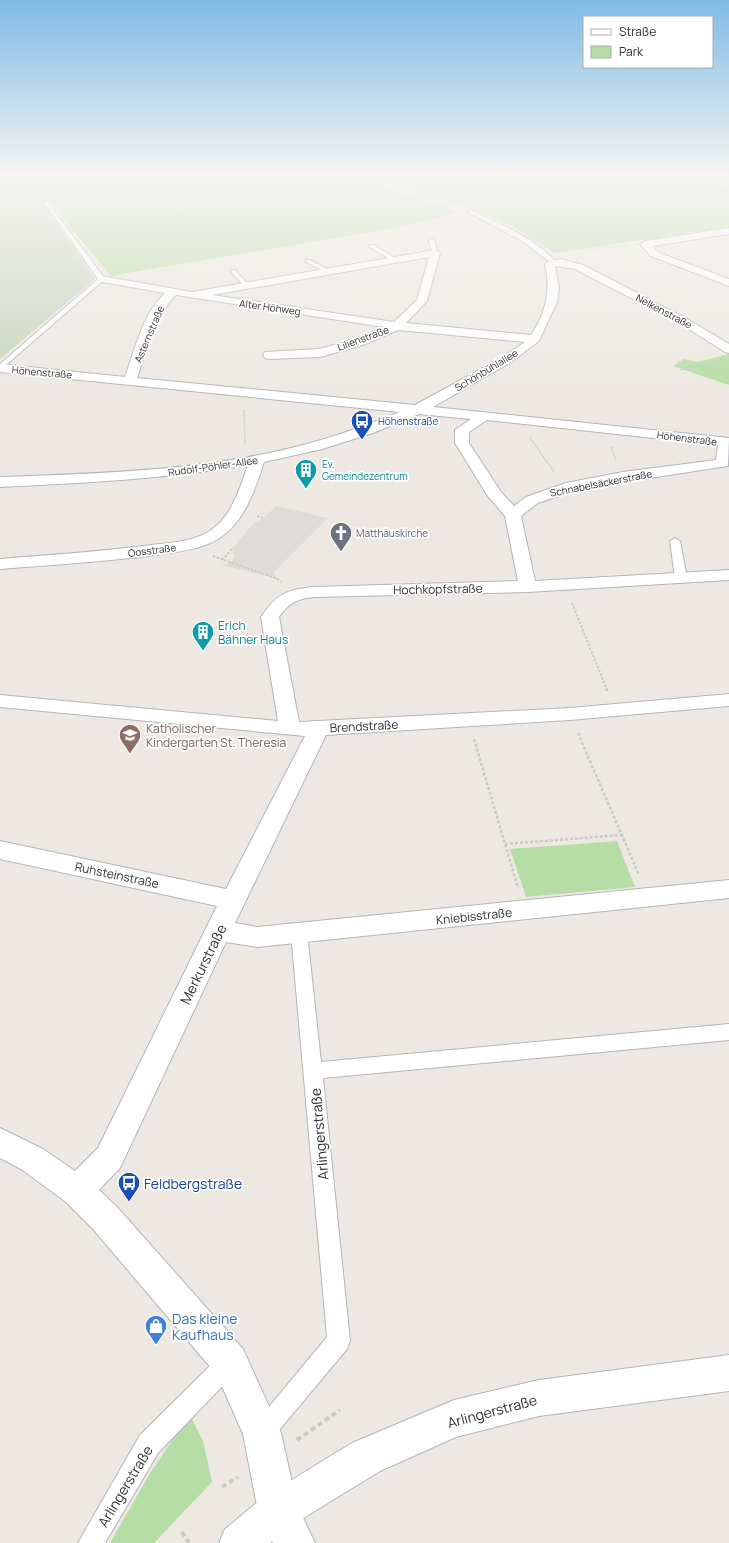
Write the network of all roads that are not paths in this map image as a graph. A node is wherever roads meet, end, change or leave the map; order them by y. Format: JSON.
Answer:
{"nodes":[{"id":1,"x":81,"y":249,"type":"edge"},
{"id":2,"x":377,"y":249,"type":"edge"},
{"id":3,"x":434,"y":249,"type":"edge"},
{"id":4,"x":536,"y":249,"type":"edge"},
{"id":5,"x":650,"y":249,"type":"edge"},
{"id":6,"x":435,"y":253,"type":"junction"},
{"id":7,"x":395,"y":260,"type":"junction"},
{"id":8,"x":308,"y":261,"type":"dead end"},
{"id":9,"x":553,"y":262,"type":"junction"},
{"id":10,"x":233,"y":271,"type":"dead end"},
{"id":11,"x":328,"y":271,"type":"junction"},
{"id":12,"x":102,"y":279,"type":"junction"},
{"id":13,"x":729,"y":283,"type":"edge"},
{"id":14,"x":246,"y":285,"type":"junction"},
{"id":15,"x":174,"y":292,"type":"junction"},
{"id":16,"x":192,"y":295,"type":"junction"},
{"id":17,"x":396,"y":326,"type":"junction"},
{"id":18,"x":535,"y":339,"type":"junction"},
{"id":19,"x":729,"y":349,"type":"edge"},
{"id":20,"x":269,"y":355,"type":"dead end"},
{"id":21,"x":0,"y":368,"type":"edge"},
{"id":22,"x":130,"y":381,"type":"junction"},
{"id":23,"x":418,"y":409,"type":"junction"},
{"id":24,"x":485,"y":416,"type":"junction"},
{"id":25,"x":727,"y":442,"type":"edge"},
{"id":26,"x":257,"y":461,"type":"junction"},
{"id":27,"x":726,"y":465,"type":"edge"},
{"id":28,"x":1,"y":482,"type":"edge"},
{"id":29,"x":513,"y":515,"type":"junction"},
{"id":30,"x":675,"y":541,"type":"dead end"},
{"id":31,"x":0,"y":564,"type":"edge"},
{"id":32,"x":729,"y":575,"type":"edge"},
{"id":33,"x":681,"y":578,"type":"junction"},
{"id":34,"x":528,"y":586,"type":"junction"},
{"id":35,"x":729,"y":700,"type":"edge"},
{"id":36,"x":3,"y":705,"type":"edge"},
{"id":37,"x":290,"y":729,"type":"junction"},
{"id":38,"x":319,"y":729,"type":"junction"},
{"id":39,"x":0,"y":850,"type":"edge"},
{"id":40,"x":729,"y":890,"type":"edge"},
{"id":41,"x":233,"y":900,"type":"junction"},
{"id":42,"x":219,"y":931,"type":"junction"},
{"id":43,"x":299,"y":933,"type":"junction"},
{"id":44,"x":729,"y":1032,"type":"edge"},
{"id":45,"x":314,"y":1071,"type":"junction"},
{"id":46,"x":0,"y":1142,"type":"edge"},
{"id":47,"x":77,"y":1191,"type":"junction"},
{"id":48,"x":230,"y":1362,"type":"junction"},
{"id":49,"x":729,"y":1373,"type":"edge"},
{"id":50,"x":262,"y":1433,"type":"junction"},
{"id":51,"x":286,"y":1527,"type":"edge"},
{"id":52,"x":91,"y":1543,"type":"edge"},
{"id":53,"x":239,"y":1543,"type":"edge"}],
"edges":[{"from":1,"to":12,"type":"lane"},
{"from":2,"to":7,"type":"lane"},
{"from":3,"to":6,"type":"lane"},
{"from":4,"to":9,"type":"lane"},
{"from":5,"to":13,"type":"street"},
{"from":6,"to":7,"type":"street"},
{"from":6,"to":17,"type":"street","name":"Lilienstraße"},
{"from":7,"to":11,"type":"street"},
{"from":8,"to":11,"type":"lane"},
{"from":9,"to":18,"type":"street","name":"Schönbühlallee"},
{"from":9,"to":19,"type":"street","name":"Nelkenstraße"},
{"from":10,"to":14,"type":"lane"},
{"from":11,"to":14,"type":"street"},
{"from":12,"to":15,"type":"street","name":"Alter Höhweg"},
{"from":12,"to":21,"type":"lane"},
{"from":14,"to":16,"type":"street"},
{"from":15,"to":16,"type":"street","name":"Alter Höhweg"},
{"from":15,"to":22,"type":"street","name":"Asternstraße"},
{"from":16,"to":17,"type":"street","name":"Alter Höhweg"},
{"from":17,"to":18,"type":"street","name":"Alter Höhweg"},
{"from":17,"to":20,"type":"street","name":"Lilienstraße"},
{"from":18,"to":23,"type":"street","name":"Schönbühlallee"},
{"from":21,"to":22,"type":"street","name":"Höhenstraße"},
{"from":22,"to":23,"type":"street","name":"Höhenstraße"},
{"from":23,"to":24,"type":"street","name":"Höhenstraße"},
{"from":23,"to":26,"type":"street","name":"Rudolf-Pöhler-Allee"},
{"from":24,"to":25,"type":"street","name":"Höhenstraße"},
{"from":24,"to":29,"type":"street"},
{"from":25,"to":27,"type":"street","name":"Schnabelsäckerstraße"},
{"from":26,"to":28,"type":"street","name":"Rudolf-Pöhler-Allee"},
{"from":26,"to":31,"type":"street","name":"Oosstraße"},
{"from":27,"to":29,"type":"street","name":"Schnabelsäckerstraße"},
{"from":29,"to":34,"type":"street"},
{"from":30,"to":33,"type":"lane"},
{"from":32,"to":33,"type":"street","name":"Hochkopfstraße"},
{"from":33,"to":34,"type":"street","name":"Hochkopfstraße"},
{"from":34,"to":37,"type":"street","name":"Hochkopfstraße"},
{"from":35,"to":38,"type":"street","name":"Brendstraße"},
{"from":36,"to":37,"type":"street","name":"Brendstraße"},
{"from":37,"to":38,"type":"street","name":"Brendstraße"},
{"from":38,"to":41,"type":"street","name":"Merkurstraße"},
{"from":39,"to":41,"type":"street","name":"Ruhsteinstraße"},
{"from":40,"to":43,"type":"street","name":"Kniebisstraße"},
{"from":41,"to":42,"type":"street","name":"Merkurstraße"},
{"from":42,"to":43,"type":"street","name":"Kniebisstraße"},
{"from":42,"to":47,"type":"street","name":"Merkurstraße"},
{"from":43,"to":45,"type":"lane","name":"Arlingerstraße"},
{"from":44,"to":45,"type":"lane"},
{"from":45,"to":50,"type":"lane","name":"Arlingerstraße"},
{"from":46,"to":47,"type":"street"},
{"from":47,"to":48,"type":"street"},
{"from":48,"to":50,"type":"street"},
{"from":48,"to":52,"type":"lane","name":"Arlingerstraße"},
{"from":49,"to":51,"type":"street","name":"Arlingerstraße"},
{"from":50,"to":51,"type":"street"},
{"from":51,"to":53,"type":"street","name":"Arlingerstraße"}]}
